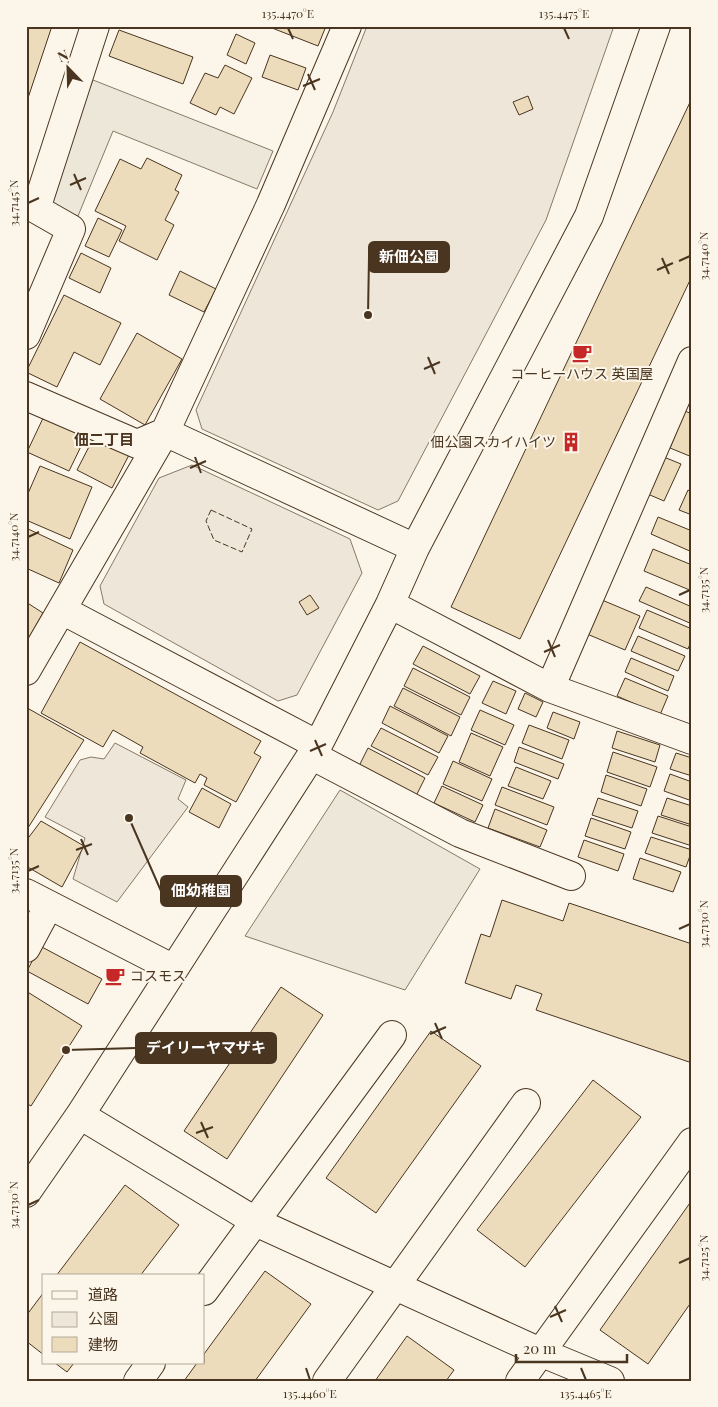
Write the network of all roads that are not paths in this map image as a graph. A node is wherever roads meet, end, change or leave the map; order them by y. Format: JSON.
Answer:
{"nodes":[{"id":1,"x":95,"y":26,"type":"edge"},
{"id":2,"x":347,"y":26,"type":"edge"},
{"id":3,"x":656,"y":26,"type":"edge"},
{"id":4,"x":26,"y":335,"type":"edge"},
{"id":5,"x":692,"y":361,"type":"edge"},
{"id":6,"x":29,"y":404,"type":"edge"},
{"id":7,"x":165,"y":432,"type":"junction"},
{"id":8,"x":415,"y":548,"type":"junction"},
{"id":9,"x":390,"y":604,"type":"junction"},
{"id":10,"x":62,"y":610,"type":"junction"},
{"id":11,"x":26,"y":671,"type":"edge"},
{"id":12,"x":550,"y":688,"type":"junction"},
{"id":13,"x":692,"y":740,"type":"edge"},
{"id":14,"x":314,"y":750,"type":"junction"},
{"id":15,"x":571,"y":876,"type":"dead end"},
{"id":16,"x":38,"y":899,"type":"edge"},
{"id":17,"x":26,"y":948,"type":"edge"},
{"id":18,"x":174,"y":969,"type":"junction"},
{"id":19,"x":392,"y":1035,"type":"dead end"},
{"id":20,"x":526,"y":1103,"type":"dead end"},
{"id":21,"x":80,"y":1115,"type":"junction"},
{"id":22,"x":692,"y":1142,"type":"edge"},
{"id":23,"x":26,"y":1193,"type":"edge"},
{"id":24,"x":256,"y":1221,"type":"junction"},
{"id":25,"x":396,"y":1285,"type":"junction"},
{"id":26,"x":205,"y":1290,"type":"edge"},
{"id":27,"x":540,"y":1352,"type":"junction"},
{"id":28,"x":150,"y":1364,"type":"edge"},
{"id":29,"x":138,"y":1381,"type":"edge"},
{"id":30,"x":327,"y":1381,"type":"edge"},
{"id":31,"x":520,"y":1381,"type":"edge"},
{"id":32,"x":610,"y":1381,"type":"edge"}],
"edges":[{"from":1,"to":4,"type":"street"},
{"from":2,"to":7,"type":"street"},
{"from":3,"to":8,"type":"street"},
{"from":5,"to":12,"type":"street"},
{"from":6,"to":7,"type":"street"},
{"from":7,"to":8,"type":"street"},
{"from":7,"to":10,"type":"street"},
{"from":8,"to":9,"type":"street"},
{"from":9,"to":12,"type":"street"},
{"from":9,"to":14,"type":"street"},
{"from":10,"to":11,"type":"street"},
{"from":10,"to":14,"type":"street"},
{"from":12,"to":13,"type":"street"},
{"from":14,"to":15,"type":"street"},
{"from":14,"to":18,"type":"street"},
{"from":16,"to":17,"type":"street"},
{"from":16,"to":18,"type":"street"},
{"from":18,"to":21,"type":"street"},
{"from":19,"to":24,"type":"street"},
{"from":20,"to":25,"type":"street"},
{"from":21,"to":23,"type":"street"},
{"from":21,"to":24,"type":"street"},
{"from":22,"to":27,"type":"street"},
{"from":24,"to":25,"type":"street"},
{"from":24,"to":26,"type":"street"},
{"from":25,"to":27,"type":"street"},
{"from":25,"to":30,"type":"street"},
{"from":27,"to":31,"type":"street"},
{"from":27,"to":32,"type":"street"},
{"from":28,"to":29,"type":"street"}]}
